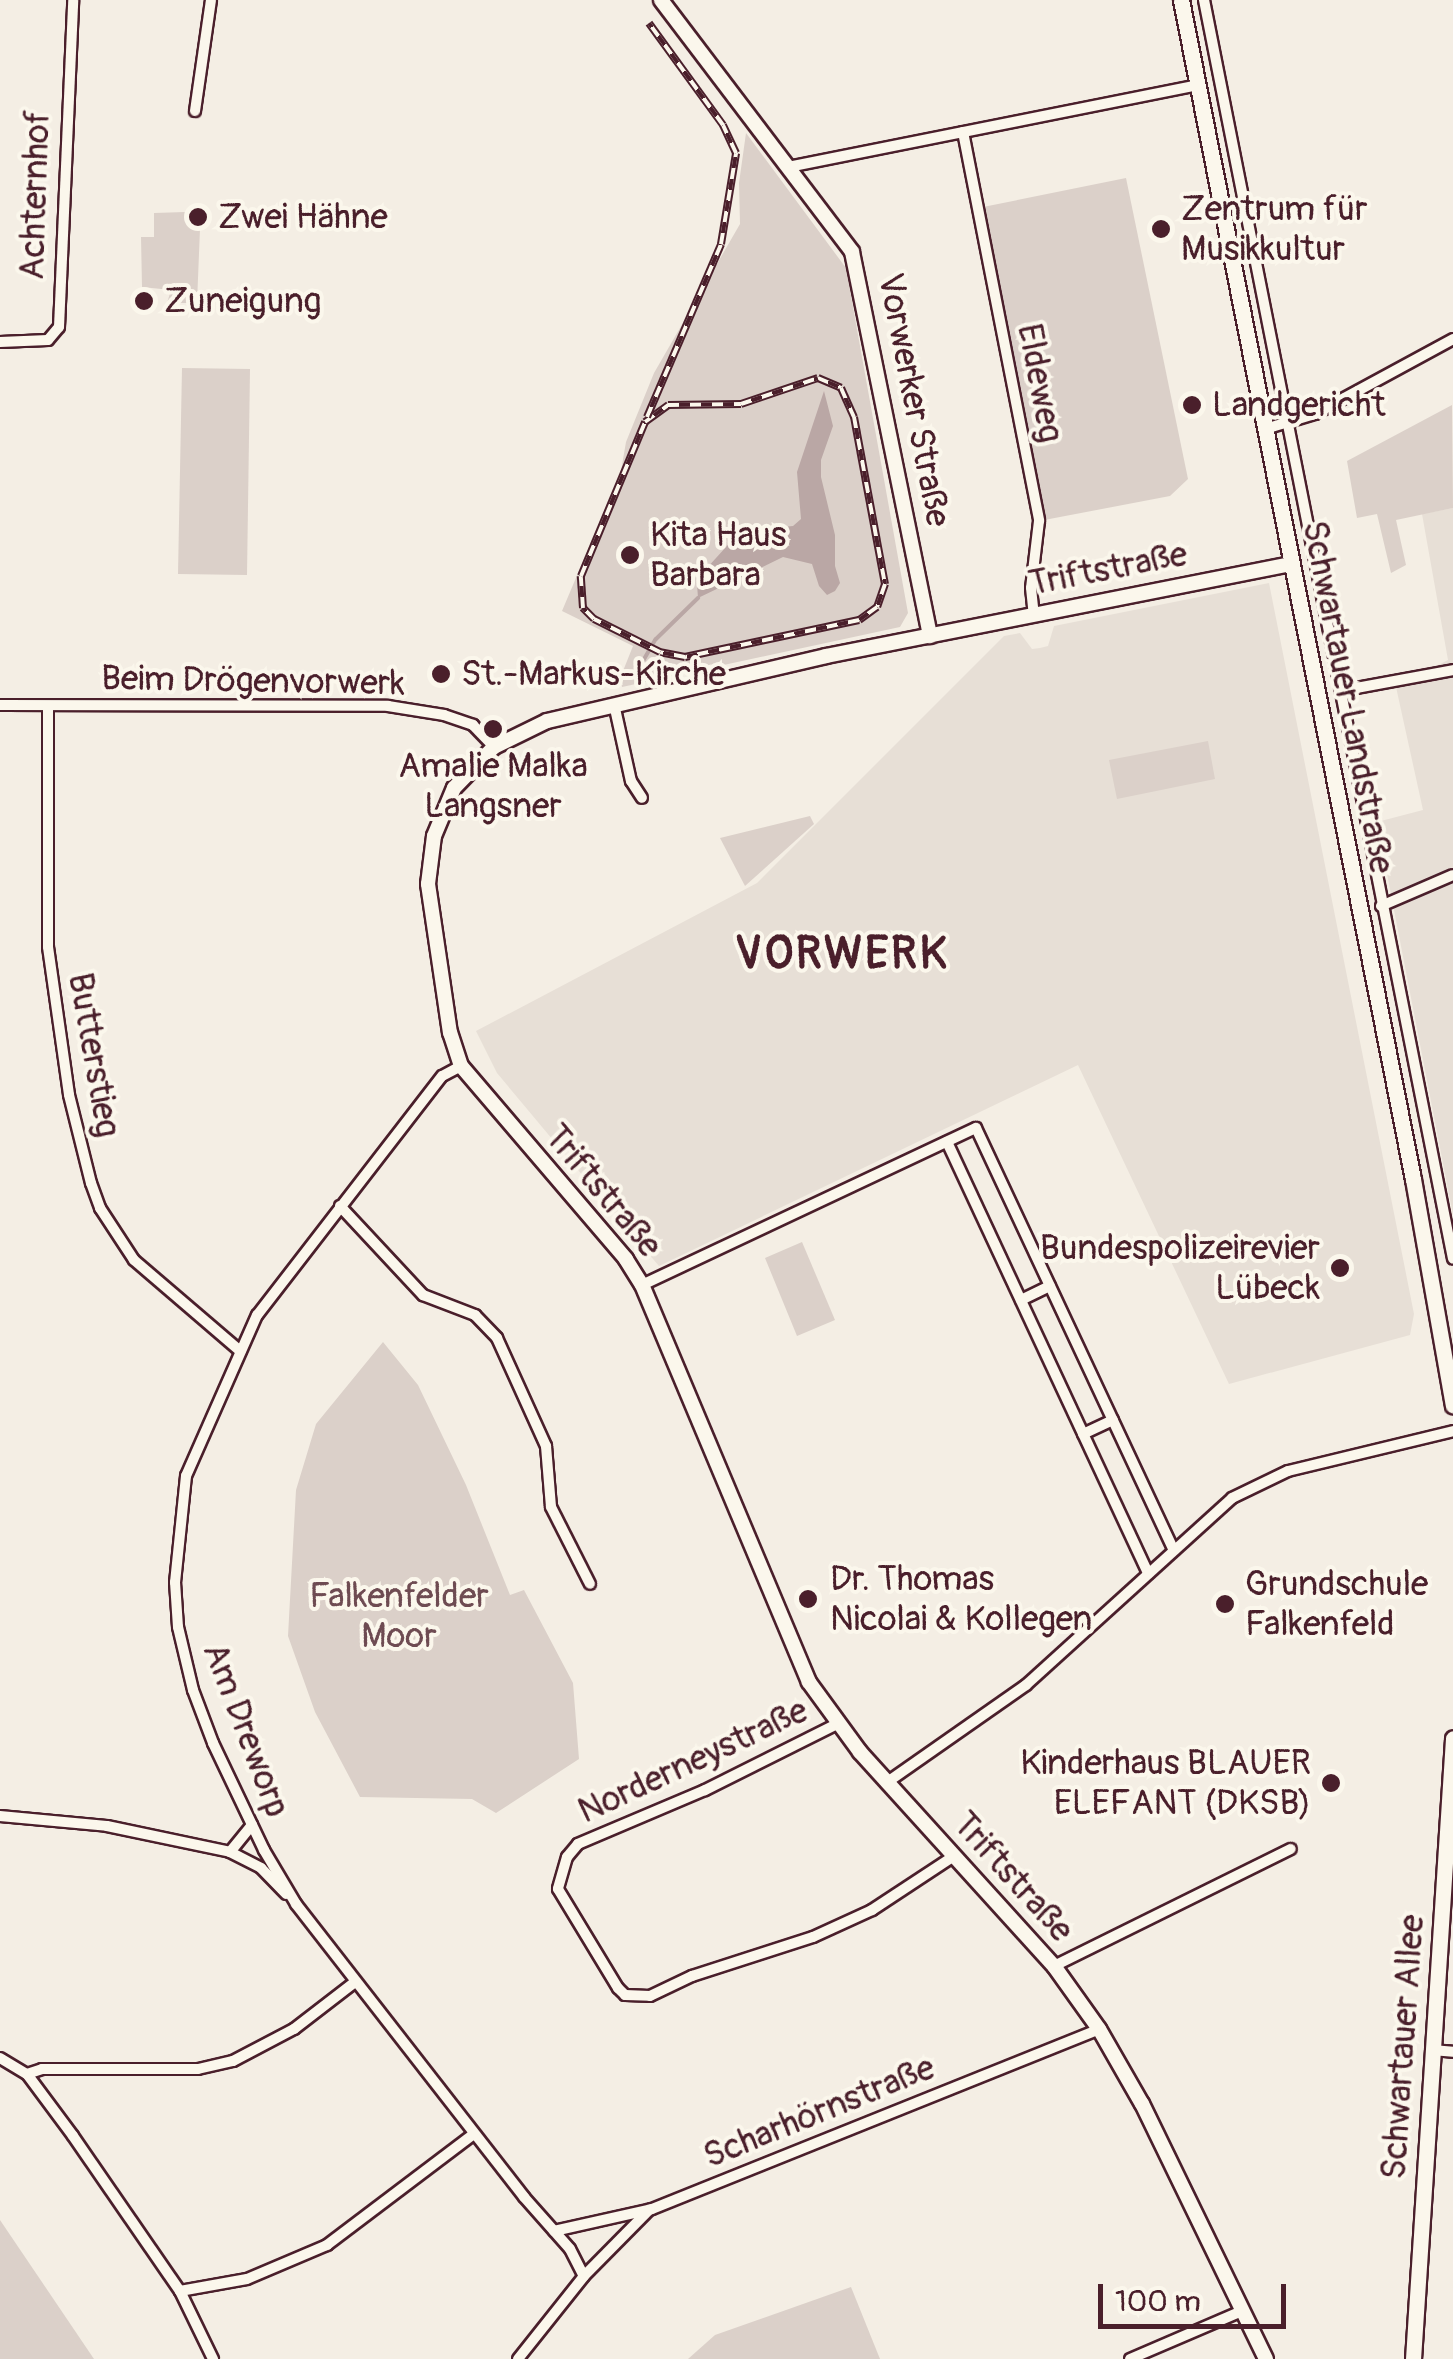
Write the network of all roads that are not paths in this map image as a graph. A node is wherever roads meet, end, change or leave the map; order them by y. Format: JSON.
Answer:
{"nodes":[{"id":1,"x":72,"y":0,"type":"edge"},
{"id":2,"x":211,"y":0,"type":"edge"},
{"id":3,"x":661,"y":0,"type":"edge"},
{"id":4,"x":1181,"y":0,"type":"edge"},
{"id":5,"x":1204,"y":0,"type":"edge"},
{"id":6,"x":1198,"y":85,"type":"junction"},
{"id":7,"x":195,"y":111,"type":"dead end"},
{"id":8,"x":966,"y":132,"type":"junction"},
{"id":9,"x":788,"y":168,"type":"junction"},
{"id":10,"x":1453,"y":339,"type":"edge"},
{"id":11,"x":0,"y":342,"type":"edge"},
{"id":12,"x":1288,"y":426,"type":"junction"},
{"id":13,"x":1265,"y":430,"type":"junction"},
{"id":14,"x":1291,"y":564,"type":"junction"},
{"id":15,"x":1034,"y":615,"type":"junction"},
{"id":16,"x":930,"y":636,"type":"junction"},
{"id":17,"x":1453,"y":670,"type":"edge"},
{"id":18,"x":1340,"y":691,"type":"junction"},
{"id":19,"x":614,"y":704,"type":"junction"},
{"id":20,"x":0,"y":706,"type":"edge"},
{"id":21,"x":48,"y":706,"type":"junction"},
{"id":22,"x":494,"y":748,"type":"junction"},
{"id":23,"x":642,"y":798,"type":"dead end"},
{"id":24,"x":1453,"y":875,"type":"edge"},
{"id":25,"x":1381,"y":906,"type":"junction"},
{"id":26,"x":461,"y":1066,"type":"junction"},
{"id":27,"x":947,"y":1142,"type":"junction"},
{"id":28,"x":340,"y":1206,"type":"junction"},
{"id":29,"x":1453,"y":1260,"type":"edge"},
{"id":30,"x":642,"y":1285,"type":"junction"},
{"id":31,"x":1050,"y":1286,"type":"junction"},
{"id":32,"x":1021,"y":1300,"type":"junction"},
{"id":33,"x":240,"y":1351,"type":"junction"},
{"id":34,"x":1453,"y":1406,"type":"edge"},
{"id":35,"x":1113,"y":1420,"type":"junction"},
{"id":36,"x":1453,"y":1431,"type":"edge"},
{"id":37,"x":1083,"y":1434,"type":"junction"},
{"id":38,"x":1173,"y":1548,"type":"junction"},
{"id":39,"x":1148,"y":1573,"type":"junction"},
{"id":40,"x":590,"y":1584,"type":"dead end"},
{"id":41,"x":837,"y":1724,"type":"junction"},
{"id":42,"x":1453,"y":1738,"type":"edge"},
{"id":43,"x":886,"y":1782,"type":"junction"},
{"id":44,"x":0,"y":1816,"type":"edge"},
{"id":45,"x":252,"y":1825,"type":"junction"},
{"id":46,"x":1292,"y":1850,"type":"dead end"},
{"id":47,"x":230,"y":1852,"type":"junction"},
{"id":48,"x":954,"y":1856,"type":"junction"},
{"id":49,"x":296,"y":1904,"type":"junction"},
{"id":50,"x":1054,"y":1966,"type":"junction"},
{"id":51,"x":355,"y":1982,"type":"junction"},
{"id":52,"x":1099,"y":2029,"type":"junction"},
{"id":53,"x":1432,"y":2050,"type":"junction"},
{"id":54,"x":1453,"y":2052,"type":"edge"},
{"id":55,"x":0,"y":2058,"type":"edge"},
{"id":56,"x":26,"y":2074,"type":"junction"},
{"id":57,"x":474,"y":2134,"type":"junction"},
{"id":58,"x":649,"y":2210,"type":"junction"},
{"id":59,"x":554,"y":2231,"type":"junction"},
{"id":60,"x":584,"y":2276,"type":"junction"},
{"id":61,"x":180,"y":2291,"type":"junction"},
{"id":62,"x":1242,"y":2312,"type":"junction"},
{"id":63,"x":213,"y":2359,"type":"edge"},
{"id":64,"x":518,"y":2359,"type":"edge"},
{"id":65,"x":1130,"y":2359,"type":"edge"},
{"id":66,"x":1266,"y":2359,"type":"edge"},
{"id":67,"x":1413,"y":2359,"type":"edge"}],
"edges":[{"from":1,"to":11,"type":"street","name":"Achternhof"},
{"from":2,"to":7,"type":"street"},
{"from":3,"to":9,"type":"street","name":"Vorwerker Straße"},
{"from":4,"to":6,"type":"main road","name":"Schwartauer Landstraße"},
{"from":5,"to":12,"type":"street","name":"Schwartauer Landstraße"},
{"from":6,"to":8,"type":"street"},
{"from":6,"to":13,"type":"main road","name":"Schwartauer Landstraße"},
{"from":8,"to":9,"type":"street"},
{"from":8,"to":15,"type":"street","name":"Eldeweg"},
{"from":9,"to":16,"type":"street","name":"Vorwerker Straße"},
{"from":10,"to":12,"type":"street"},
{"from":12,"to":13,"type":"street"},
{"from":12,"to":18,"type":"street","name":"Schwartauer Landstraße"},
{"from":13,"to":14,"type":"main road","name":"Schwartauer Landstraße"},
{"from":14,"to":15,"type":"street","name":"Triftstraße"},
{"from":14,"to":34,"type":"main road","name":"Schwartauer Landstraße"},
{"from":15,"to":16,"type":"street","name":"Triftstraße"},
{"from":16,"to":19,"type":"street","name":"Triftstraße"},
{"from":17,"to":18,"type":"street"},
{"from":18,"to":25,"type":"street","name":"Schwartauer Landstraße"},
{"from":19,"to":22,"type":"street","name":"Triftstraße"},
{"from":19,"to":23,"type":"street"},
{"from":20,"to":21,"type":"street","name":"Beim Drögenvorwerk"},
{"from":21,"to":22,"type":"street","name":"Beim Drögenvorwerk"},
{"from":21,"to":33,"type":"street","name":"Butterstieg"},
{"from":22,"to":26,"type":"street","name":"Triftstraße"},
{"from":24,"to":25,"type":"street"},
{"from":25,"to":29,"type":"street","name":"Schwartauer Landstraße"},
{"from":26,"to":28,"type":"street","name":"Am Dreworp"},
{"from":26,"to":30,"type":"street","name":"Triftstraße"},
{"from":27,"to":30,"type":"street"},
{"from":27,"to":31,"type":"street"},
{"from":27,"to":32,"type":"street"},
{"from":28,"to":33,"type":"street","name":"Am Dreworp"},
{"from":28,"to":40,"type":"street"},
{"from":30,"to":41,"type":"street","name":"Triftstraße"},
{"from":31,"to":32,"type":"street"},
{"from":31,"to":35,"type":"street"},
{"from":32,"to":37,"type":"street"},
{"from":33,"to":45,"type":"street","name":"Am Dreworp"},
{"from":35,"to":37,"type":"street"},
{"from":35,"to":38,"type":"street"},
{"from":36,"to":38,"type":"street"},
{"from":37,"to":39,"type":"street"},
{"from":38,"to":39,"type":"street"},
{"from":39,"to":43,"type":"street"},
{"from":41,"to":43,"type":"street","name":"Triftstraße"},
{"from":41,"to":48,"type":"street","name":"Norderneystraße"},
{"from":42,"to":53,"type":"main road","name":"Schwartauer Allee"},
{"from":43,"to":48,"type":"street","name":"Triftstraße"},
{"from":44,"to":47,"type":"street"},
{"from":45,"to":47,"type":"street"},
{"from":45,"to":49,"type":"street","name":"Am Dreworp"},
{"from":46,"to":50,"type":"street"},
{"from":47,"to":49,"type":"street"},
{"from":48,"to":50,"type":"street","name":"Triftstraße"},
{"from":49,"to":51,"type":"street","name":"Am Dreworp"},
{"from":50,"to":52,"type":"street","name":"Triftstraße"},
{"from":51,"to":56,"type":"street"},
{"from":51,"to":57,"type":"street","name":"Am Dreworp"},
{"from":52,"to":58,"type":"street","name":"Scharhörnstraße"},
{"from":52,"to":62,"type":"street","name":"Triftstraße"},
{"from":53,"to":54,"type":"street"},
{"from":53,"to":67,"type":"main road","name":"Schwartauer Allee"},
{"from":55,"to":56,"type":"street"},
{"from":56,"to":61,"type":"street"},
{"from":57,"to":59,"type":"street","name":"Am Dreworp"},
{"from":57,"to":61,"type":"street"},
{"from":58,"to":59,"type":"street","name":"Scharhörnstraße"},
{"from":58,"to":60,"type":"street"},
{"from":59,"to":60,"type":"street","name":"Am Dreworp"},
{"from":60,"to":64,"type":"street"},
{"from":61,"to":63,"type":"street"},
{"from":62,"to":65,"type":"street"},
{"from":62,"to":66,"type":"street","name":"Triftstraße"}]}
